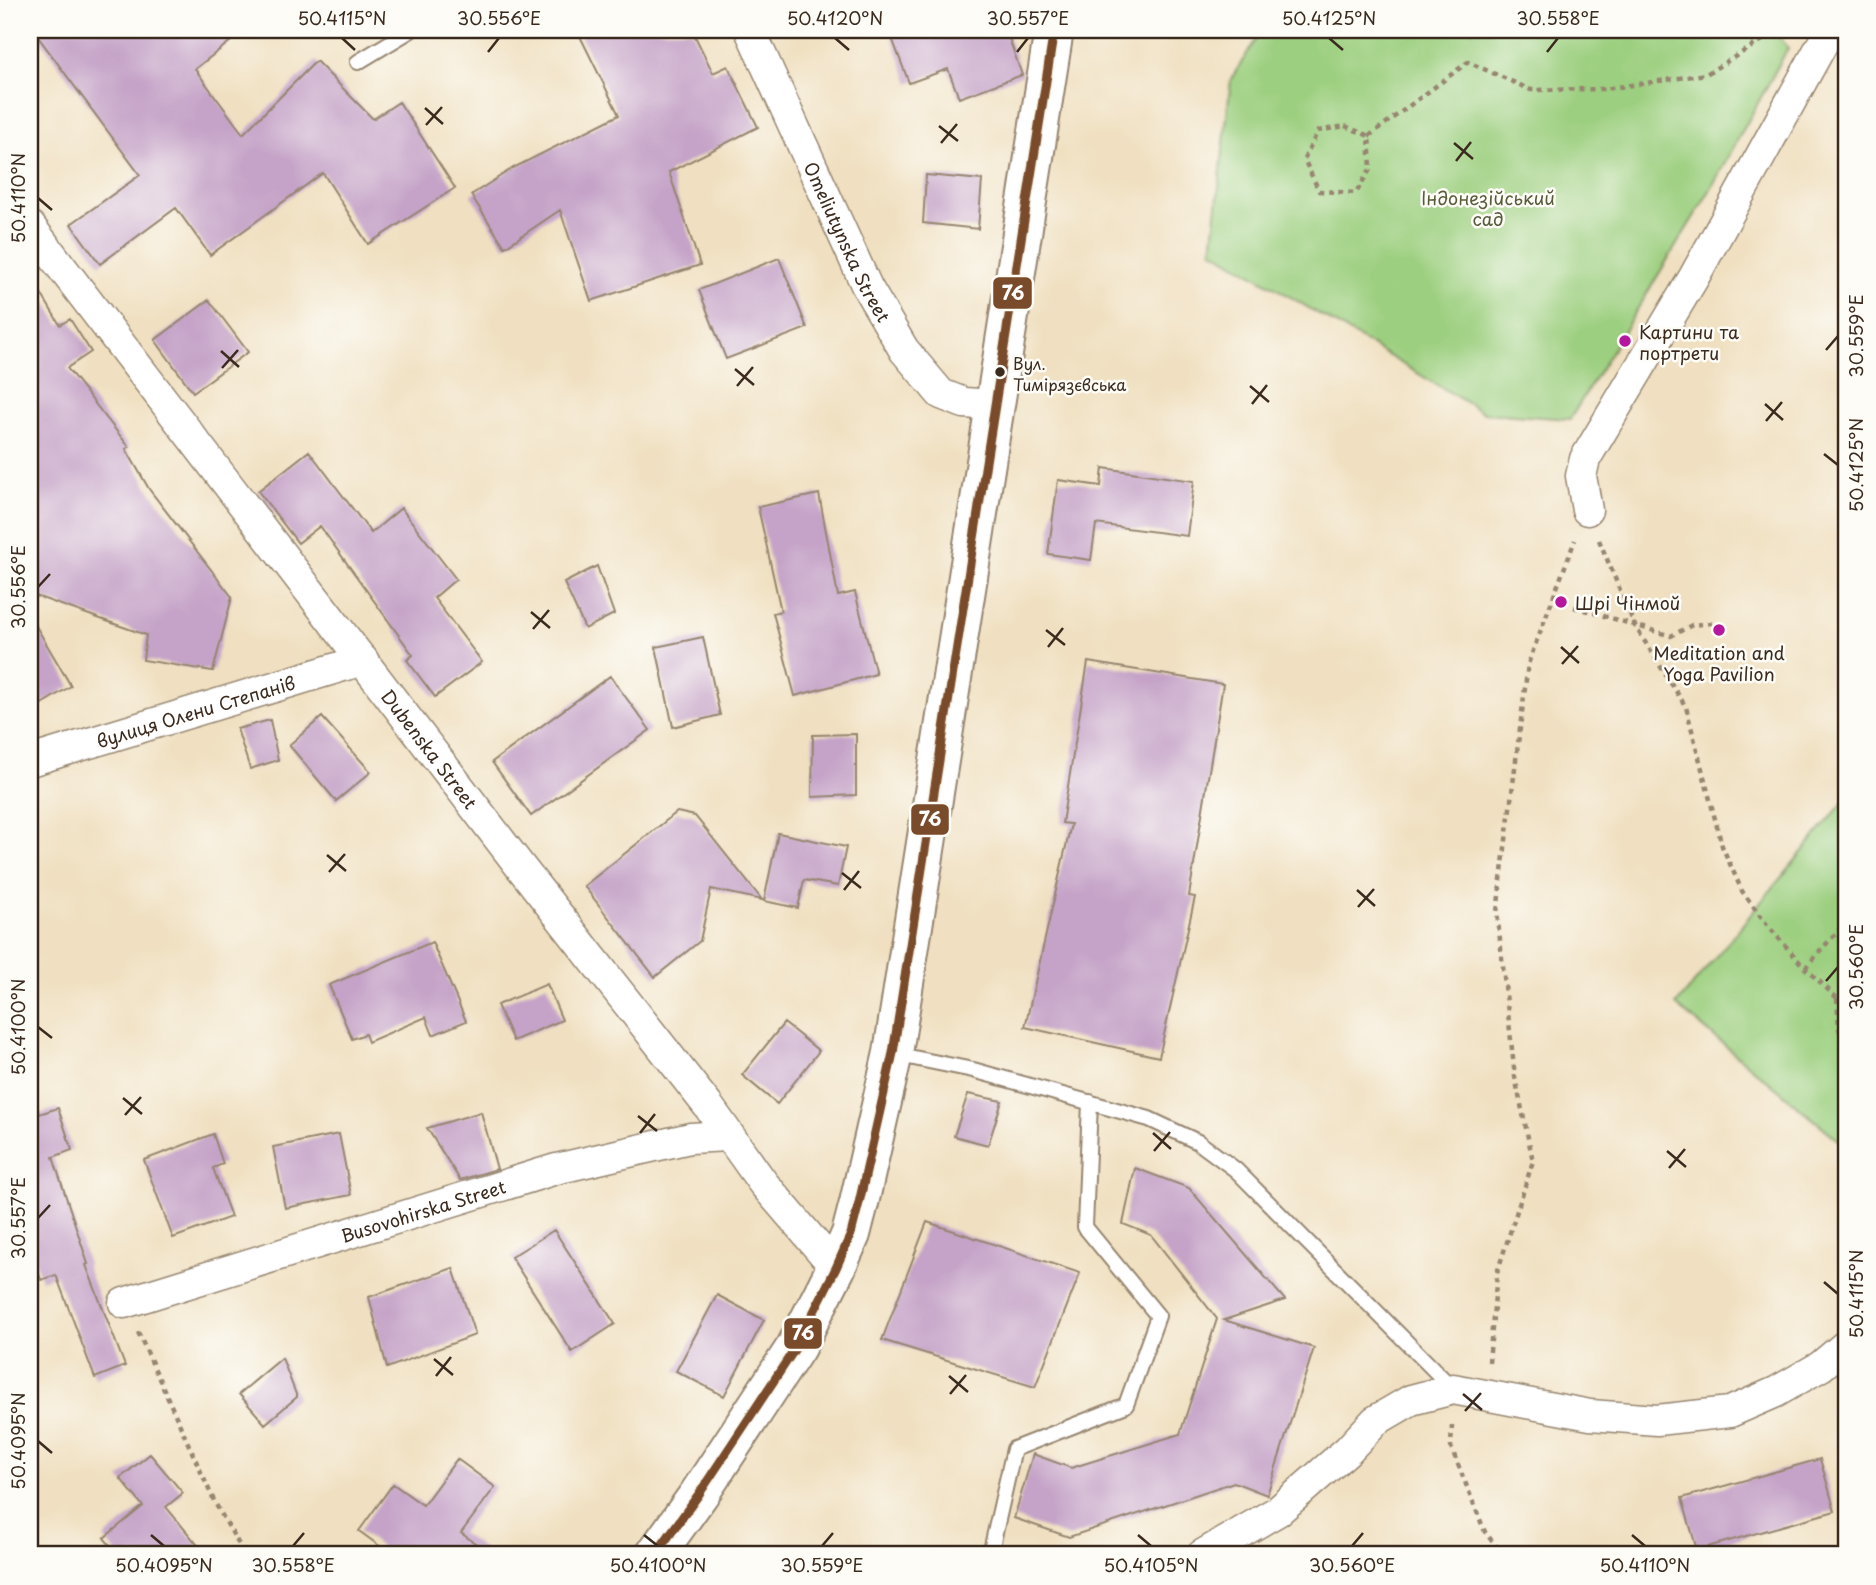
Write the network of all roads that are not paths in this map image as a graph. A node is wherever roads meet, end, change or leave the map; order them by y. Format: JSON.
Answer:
{"nodes":[{"id":1,"x":411,"y":30,"type":"edge"},
{"id":2,"x":750,"y":30,"type":"edge"},
{"id":3,"x":1054,"y":30,"type":"edge"},
{"id":4,"x":1830,"y":30,"type":"edge"},
{"id":5,"x":358,"y":62,"type":"dead end"},
{"id":6,"x":30,"y":226,"type":"edge"},
{"id":7,"x":993,"y":405,"type":"junction"},
{"id":8,"x":1587,"y":510,"type":"road end"},
{"id":9,"x":363,"y":660,"type":"junction"},
{"id":10,"x":30,"y":761,"type":"edge"},
{"id":11,"x":893,"y":1054,"type":"junction"},
{"id":12,"x":1090,"y":1102,"type":"junction"},
{"id":13,"x":728,"y":1136,"type":"junction"},
{"id":14,"x":836,"y":1268,"type":"junction"},
{"id":15,"x":124,"y":1303,"type":"road end"},
{"id":16,"x":1846,"y":1345,"type":"edge"},
{"id":17,"x":1467,"y":1391,"type":"junction"},
{"id":18,"x":654,"y":1555,"type":"edge"},
{"id":19,"x":990,"y":1555,"type":"edge"},
{"id":20,"x":1202,"y":1555,"type":"edge"}],
"edges":[{"from":1,"to":5,"type":"lane"},
{"from":2,"to":7,"type":"street","name":"Omeliutynska Street"},
{"from":3,"to":7,"type":"street"},
{"from":4,"to":8,"type":"street"},
{"from":6,"to":9,"type":"street","name":"Dubenska Street"},
{"from":7,"to":11,"type":"street"},
{"from":9,"to":10,"type":"street","name":"вулиця Олени Степанів"},
{"from":9,"to":13,"type":"street","name":"Dubenska Street"},
{"from":11,"to":12,"type":"lane"},
{"from":11,"to":14,"type":"street"},
{"from":12,"to":17,"type":"lane"},
{"from":12,"to":19,"type":"lane"},
{"from":13,"to":14,"type":"street","name":"Dubenska Street"},
{"from":13,"to":15,"type":"street","name":"Busovohirska Street"},
{"from":14,"to":18,"type":"street"},
{"from":16,"to":17,"type":"street"},
{"from":17,"to":20,"type":"street"}]}
